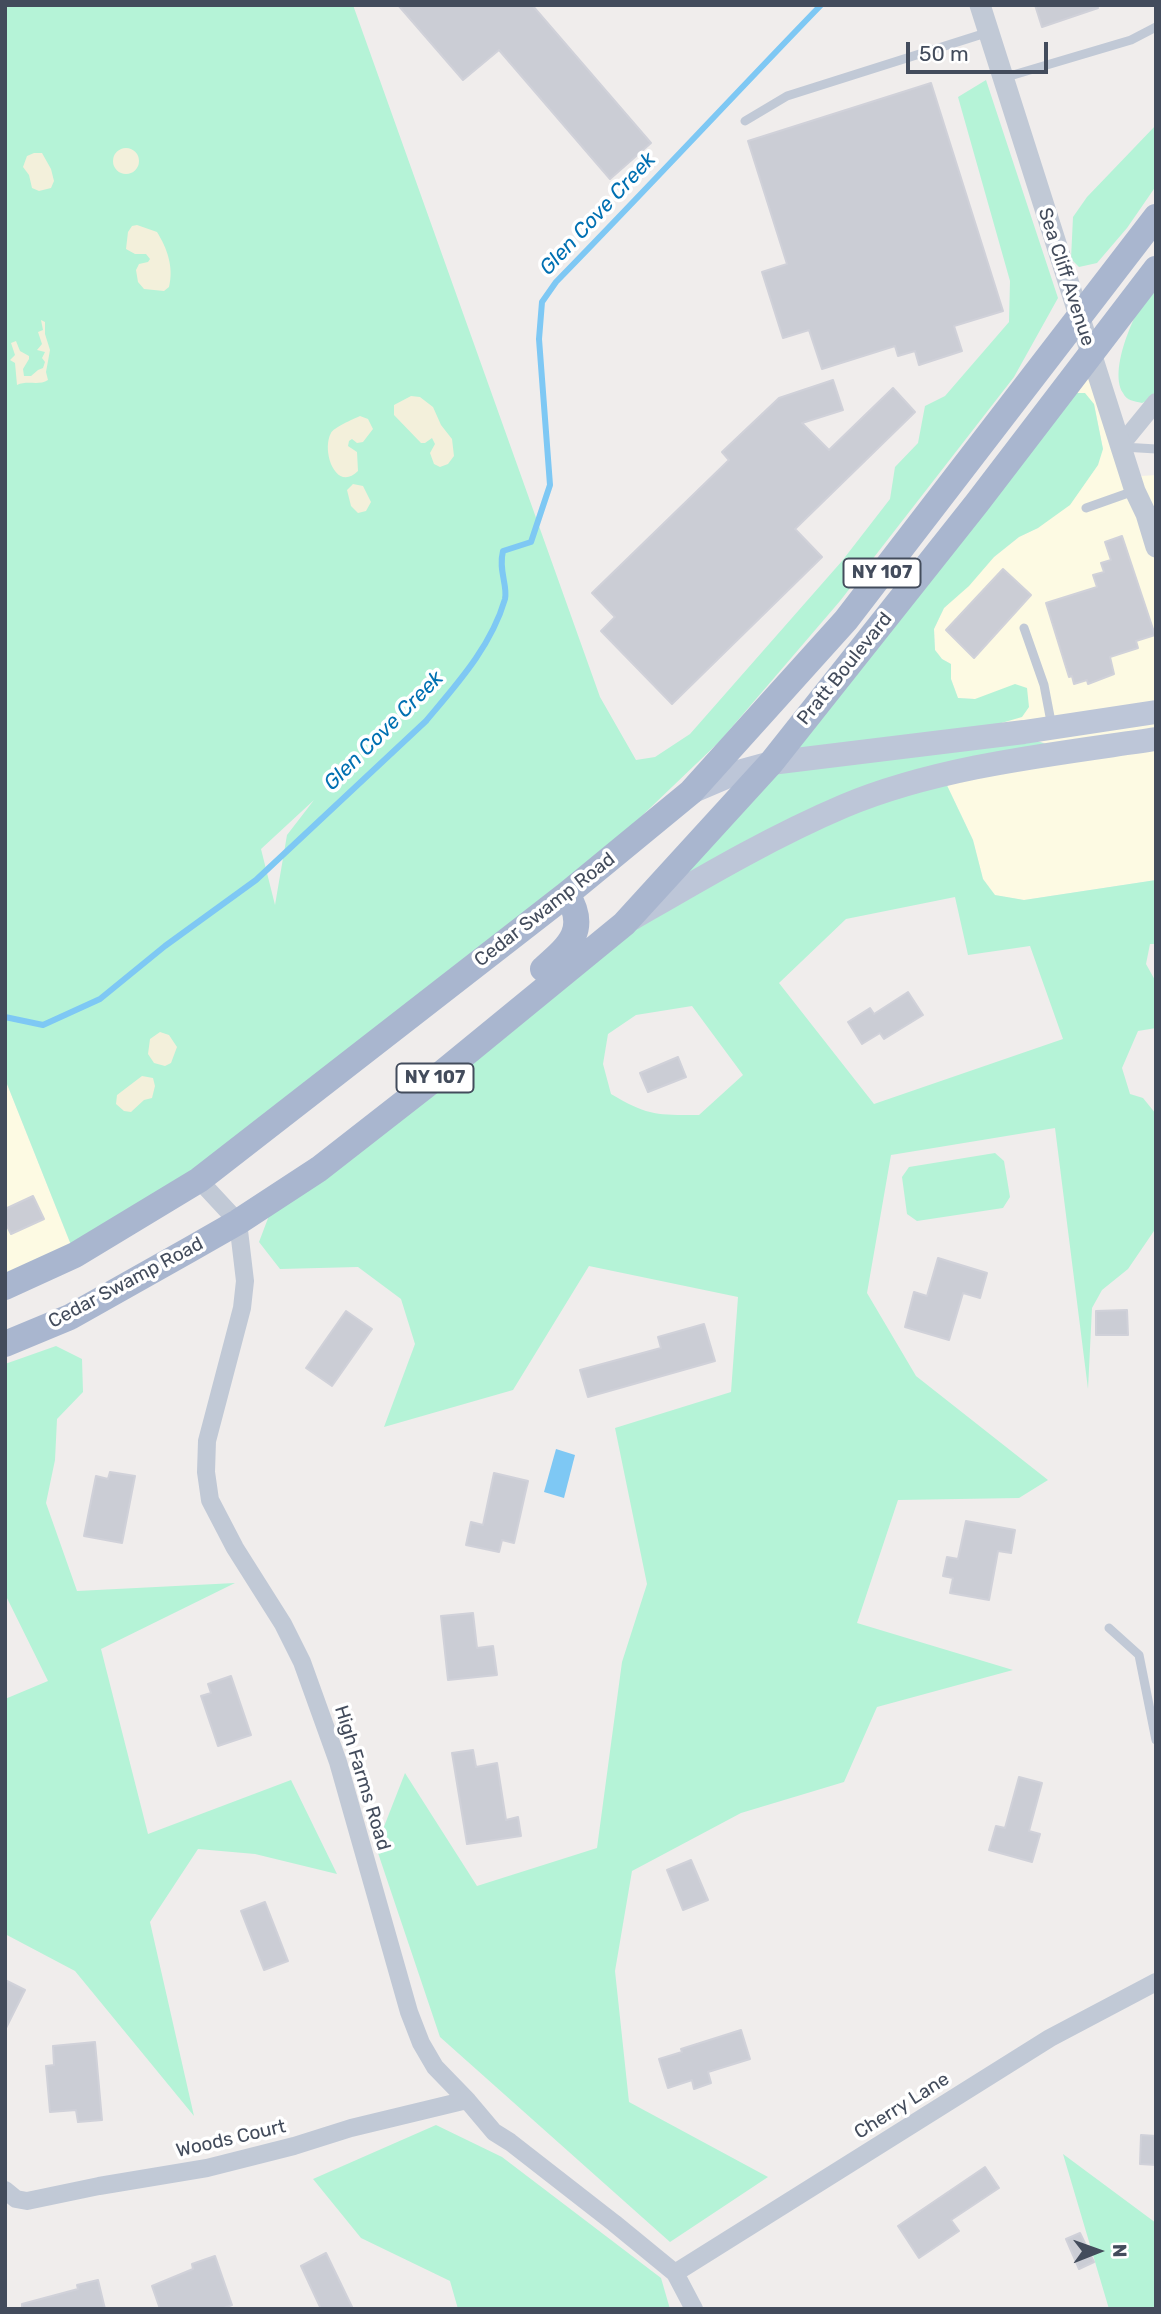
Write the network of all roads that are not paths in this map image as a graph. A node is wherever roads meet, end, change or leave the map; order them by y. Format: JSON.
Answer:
{"nodes":[{"id":1,"x":980,"y":5,"type":"edge"},
{"id":2,"x":1156,"y":27,"type":"edge"},
{"id":3,"x":989,"y":32,"type":"junction"},
{"id":4,"x":1003,"y":78,"type":"junction"},
{"id":5,"x":745,"y":121,"type":"dead end"},
{"id":6,"x":1156,"y":217,"type":"edge"},
{"id":7,"x":1156,"y":269,"type":"edge"},
{"id":8,"x":1156,"y":402,"type":"edge"},
{"id":9,"x":1121,"y":446,"type":"junction"},
{"id":10,"x":1156,"y":449,"type":"edge"},
{"id":11,"x":1135,"y":491,"type":"junction"},
{"id":12,"x":1086,"y":508,"type":"dead end"},
{"id":13,"x":1151,"y":513,"type":"edge"},
{"id":14,"x":1156,"y":547,"type":"edge"},
{"id":15,"x":1024,"y":628,"type":"dead end"},
{"id":16,"x":1156,"y":712,"type":"edge"},
{"id":17,"x":1156,"y":726,"type":"edge"},
{"id":18,"x":1052,"y":728,"type":"junction"},
{"id":19,"x":1156,"y":739,"type":"edge"},
{"id":20,"x":1066,"y":753,"type":"junction"},
{"id":21,"x":771,"y":763,"type":"junction"},
{"id":22,"x":691,"y":792,"type":"junction"},
{"id":23,"x":567,"y":894,"type":"junction"},
{"id":24,"x":624,"y":924,"type":"junction"},
{"id":25,"x":420,"y":1090,"type":"junction"},
{"id":26,"x":200,"y":1180,"type":"junction"},
{"id":27,"x":239,"y":1222,"type":"junction"},
{"id":28,"x":5,"y":1287,"type":"edge"},
{"id":29,"x":5,"y":1344,"type":"edge"},
{"id":30,"x":1108,"y":1628,"type":"dead end"},
{"id":31,"x":1156,"y":1741,"type":"edge"},
{"id":32,"x":1156,"y":1982,"type":"edge"},
{"id":33,"x":467,"y":2100,"type":"junction"},
{"id":34,"x":5,"y":2190,"type":"edge"},
{"id":35,"x":675,"y":2273,"type":"junction"},
{"id":36,"x":694,"y":2309,"type":"edge"}],
"edges":[{"from":1,"to":3,"type":"street","name":"Sea Cliff Avenue"},
{"from":2,"to":4,"type":"lane"},
{"from":3,"to":4,"type":"street","name":"Sea Cliff Avenue"},
{"from":3,"to":5,"type":"lane"},
{"from":4,"to":9,"type":"street","name":"Sea Cliff Avenue"},
{"from":6,"to":22,"type":"main road","name":"Pratt Boulevard","number":"NY 107"},
{"from":7,"to":21,"type":"main road","name":"Pratt Boulevard","number":"NY 107"},
{"from":8,"to":9,"type":"street"},
{"from":9,"to":10,"type":"lane"},
{"from":9,"to":11,"type":"street","name":"Sea Cliff Avenue"},
{"from":11,"to":12,"type":"lane"},
{"from":11,"to":13,"type":"street","name":"Sea Cliff Avenue"},
{"from":13,"to":14,"type":"street","name":"Sea Cliff Avenue"},
{"from":15,"to":18,"type":"lane"},
{"from":16,"to":18,"type":"main road","name":"Cedar Swamp Road"},
{"from":17,"to":20,"type":"main road"},
{"from":18,"to":21,"type":"main road","name":"Cedar Swamp Road"},
{"from":19,"to":20,"type":"main road","name":"Cedar Swamp Road"},
{"from":20,"to":24,"type":"main road","name":"Cedar Swamp Road"},
{"from":21,"to":22,"type":"main road","name":"Cedar Swamp Road"},
{"from":21,"to":24,"type":"main road","name":"Pratt Boulevard","number":"NY 107"},
{"from":22,"to":23,"type":"main road","name":"Cedar Swamp Road","number":"NY 107"},
{"from":23,"to":25,"type":"main road"},
{"from":23,"to":26,"type":"main road","name":"Cedar Swamp Road","number":"NY 107"},
{"from":24,"to":25,"type":"main road","name":"Cedar Swamp Road","number":"NY 107"},
{"from":25,"to":27,"type":"main road","name":"Cedar Swamp Road","number":"NY 107"},
{"from":26,"to":27,"type":"street"},
{"from":26,"to":28,"type":"main road","name":"Cedar Swamp Road","number":"NY 107"},
{"from":27,"to":29,"type":"main road","name":"Cedar Swamp Road","number":"NY 107"},
{"from":27,"to":33,"type":"street","name":"High Farms Road"},
{"from":30,"to":31,"type":"lane"},
{"from":32,"to":35,"type":"street","name":"Cherry Lane"},
{"from":33,"to":34,"type":"street","name":"Woods Court"},
{"from":33,"to":35,"type":"street","name":"High Farms Road"},
{"from":35,"to":36,"type":"street","name":"High Farms Road"}]}
